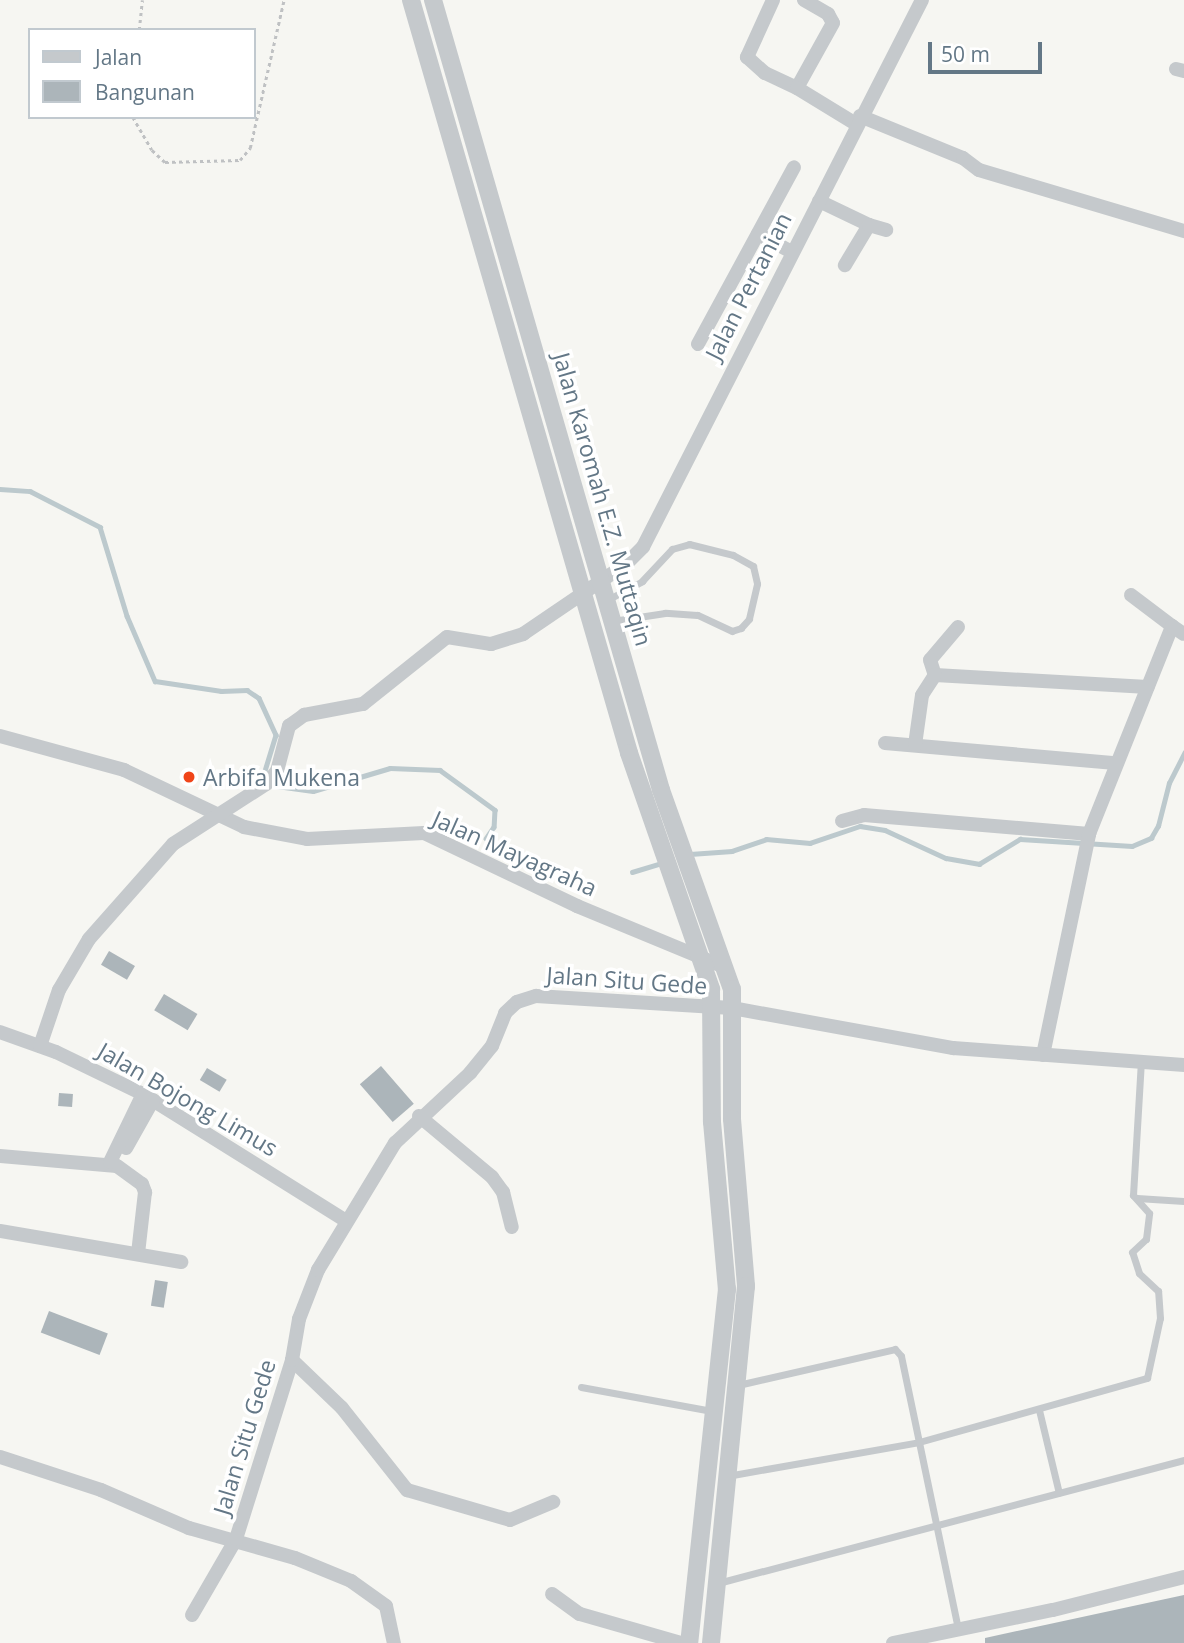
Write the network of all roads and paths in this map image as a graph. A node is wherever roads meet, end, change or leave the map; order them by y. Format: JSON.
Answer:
{"nodes":[{"id":1,"x":142,"y":0,"type":"edge"},
{"id":2,"x":284,"y":0,"type":"edge"},
{"id":3,"x":411,"y":0,"type":"edge"},
{"id":4,"x":433,"y":0,"type":"edge"},
{"id":5,"x":773,"y":0,"type":"edge"},
{"id":6,"x":804,"y":0,"type":"edge"},
{"id":7,"x":922,"y":0,"type":"edge"},
{"id":8,"x":139,"y":28,"type":"edge"},
{"id":9,"x":797,"y":88,"type":"junction"},
{"id":10,"x":465,"y":111,"type":"junction"},
{"id":11,"x":134,"y":119,"type":"edge"},
{"id":12,"x":444,"y":119,"type":"junction"},
{"id":13,"x":858,"y":120,"type":"junction"},
{"id":14,"x":794,"y":167,"type":"dead end"},
{"id":15,"x":819,"y":201,"type":"junction"},
{"id":16,"x":869,"y":225,"type":"junction"},
{"id":17,"x":886,"y":230,"type":"dead end"},
{"id":18,"x":1184,"y":231,"type":"edge"},
{"id":19,"x":758,"y":234,"type":"junction"},
{"id":20,"x":790,"y":251,"type":"junction"},
{"id":21,"x":845,"y":265,"type":"dead end"},
{"id":22,"x":698,"y":344,"type":"dead end"},
{"id":23,"x":601,"y":581,"type":"junction"},
{"id":24,"x":584,"y":594,"type":"junction"},
{"id":25,"x":1131,"y":594,"type":"dead end"},
{"id":26,"x":607,"y":600,"type":"junction"},
{"id":27,"x":612,"y":621,"type":"junction"},
{"id":28,"x":1172,"y":626,"type":"junction"},
{"id":29,"x":958,"y":627,"type":"dead end"},
{"id":30,"x":1184,"y":635,"type":"edge"},
{"id":31,"x":935,"y":675,"type":"junction"},
{"id":32,"x":1148,"y":687,"type":"junction"},
{"id":33,"x":0,"y":736,"type":"edge"},
{"id":34,"x":885,"y":743,"type":"dead end"},
{"id":35,"x":915,"y":745,"type":"junction"},
{"id":36,"x":1115,"y":763,"type":"junction"},
{"id":37,"x":219,"y":813,"type":"junction"},
{"id":38,"x":842,"y":821,"type":"dead end"},
{"id":39,"x":1088,"y":836,"type":"junction"},
{"id":40,"x":699,"y":957,"type":"junction"},
{"id":41,"x":724,"y":967,"type":"junction"},
{"id":42,"x":711,"y":1008,"type":"junction"},
{"id":43,"x":732,"y":1008,"type":"junction"},
{"id":44,"x":0,"y":1032,"type":"edge"},
{"id":45,"x":40,"y":1045,"type":"junction"},
{"id":46,"x":1043,"y":1055,"type":"junction"},
{"id":47,"x":1140,"y":1062,"type":"junction"},
{"id":48,"x":1184,"y":1065,"type":"edge"},
{"id":49,"x":148,"y":1097,"type":"junction"},
{"id":50,"x":419,"y":1116,"type":"junction"},
{"id":51,"x":0,"y":1156,"type":"edge"},
{"id":52,"x":114,"y":1164,"type":"junction"},
{"id":53,"x":1136,"y":1198,"type":"junction"},
{"id":54,"x":1184,"y":1201,"type":"edge"},
{"id":55,"x":345,"y":1220,"type":"junction"},
{"id":56,"x":512,"y":1227,"type":"dead end"},
{"id":57,"x":0,"y":1231,"type":"edge"},
{"id":58,"x":138,"y":1253,"type":"junction"},
{"id":59,"x":181,"y":1262,"type":"dead end"},
{"id":60,"x":292,"y":1360,"type":"junction"},
{"id":61,"x":738,"y":1385,"type":"junction"},
{"id":62,"x":582,"y":1388,"type":"dead end"},
{"id":63,"x":1039,"y":1410,"type":"junction"},
{"id":64,"x":715,"y":1412,"type":"junction"},
{"id":65,"x":919,"y":1442,"type":"junction"},
{"id":66,"x":0,"y":1457,"type":"edge"},
{"id":67,"x":1184,"y":1460,"type":"edge"},
{"id":68,"x":727,"y":1476,"type":"junction"},
{"id":69,"x":1059,"y":1493,"type":"junction"},
{"id":70,"x":553,"y":1502,"type":"dead end"},
{"id":71,"x":936,"y":1524,"type":"junction"},
{"id":72,"x":236,"y":1539,"type":"junction"},
{"id":73,"x":1184,"y":1577,"type":"edge"},
{"id":74,"x":715,"y":1584,"type":"junction"},
{"id":75,"x":552,"y":1594,"type":"dead end"},
{"id":76,"x":192,"y":1615,"type":"dead end"},
{"id":77,"x":959,"y":1630,"type":"junction"},
{"id":78,"x":394,"y":1643,"type":"edge"},
{"id":79,"x":681,"y":1643,"type":"edge"},
{"id":80,"x":689,"y":1643,"type":"edge"},
{"id":81,"x":711,"y":1643,"type":"edge"},
{"id":82,"x":892,"y":1643,"type":"edge"}],
"edges":[{"from":1,"to":8,"type":"path"},
{"from":2,"to":11,"type":"path"},
{"from":3,"to":12,"type":"street","name":"Jalan Karomah E.Z. Muttaqin"},
{"from":4,"to":10,"type":"street","name":"Jalan Karomah E.Z. Muttaqin"},
{"from":5,"to":9,"type":"street"},
{"from":6,"to":9,"type":"street"},
{"from":7,"to":13,"type":"street","name":"Jalan Pertanian"},
{"from":9,"to":13,"type":"street"},
{"from":10,"to":12,"type":"street"},
{"from":10,"to":23,"type":"street","name":"Jalan Karomah E.Z. Muttaqin"},
{"from":12,"to":24,"type":"street","name":"Jalan Karomah E.Z. Muttaqin"},
{"from":13,"to":15,"type":"street","name":"Jalan Pertanian"},
{"from":13,"to":18,"type":"street"},
{"from":14,"to":19,"type":"street"},
{"from":15,"to":16,"type":"street"},
{"from":15,"to":20,"type":"street","name":"Jalan Pertanian"},
{"from":16,"to":17,"type":"street"},
{"from":16,"to":21,"type":"street"},
{"from":19,"to":20,"type":"street"},
{"from":19,"to":22,"type":"street"},
{"from":20,"to":23,"type":"street","name":"Jalan Pertanian"},
{"from":23,"to":24,"type":"street","name":"Jalan Pertanian"},
{"from":23,"to":26,"type":"street","name":"Jalan Karomah E.Z. Muttaqin"},
{"from":24,"to":37,"type":"street","name":"Jalan Pertanian"},
{"from":24,"to":40,"type":"street","name":"Jalan Karomah E.Z. Muttaqin"},
{"from":25,"to":28,"type":"street"},
{"from":26,"to":27,"type":"street","name":"Jalan Karomah E.Z. Muttaqin"},
{"from":26,"to":27,"type":"lane"},
{"from":27,"to":41,"type":"street","name":"Jalan Karomah E.Z. Muttaqin"},
{"from":28,"to":30,"type":"street"},
{"from":28,"to":32,"type":"street"},
{"from":29,"to":31,"type":"street"},
{"from":31,"to":32,"type":"street"},
{"from":31,"to":35,"type":"street"},
{"from":32,"to":36,"type":"street"},
{"from":33,"to":37,"type":"street","name":"Jalan Mayagraha"},
{"from":34,"to":35,"type":"street"},
{"from":35,"to":36,"type":"street"},
{"from":36,"to":39,"type":"street"},
{"from":37,"to":40,"type":"street","name":"Jalan Mayagraha"},
{"from":37,"to":45,"type":"street"},
{"from":38,"to":39,"type":"street"},
{"from":39,"to":46,"type":"street"},
{"from":40,"to":41,"type":"street","name":"Jalan Mayagraha"},
{"from":40,"to":42,"type":"street","name":"Jalan Karomah E.Z. Muttaqin"},
{"from":41,"to":43,"type":"street","name":"Jalan Karomah E.Z. Muttaqin"},
{"from":42,"to":43,"type":"street","name":"Jalan Situ Gede"},
{"from":42,"to":50,"type":"street","name":"Jalan Situ Gede"},
{"from":42,"to":64,"type":"street","name":"Jalan Karomah E.Z. Muttaqin"},
{"from":43,"to":46,"type":"street","name":"Jalan Situ Gede"},
{"from":43,"to":61,"type":"street","name":"Jalan Karomah E.Z. Muttaqin"},
{"from":44,"to":45,"type":"street","name":"Jalan Bojong Limus"},
{"from":45,"to":49,"type":"street","name":"Jalan Bojong Limus"},
{"from":46,"to":47,"type":"street","name":"Jalan Situ Gede"},
{"from":47,"to":48,"type":"street","name":"Jalan Situ Gede"},
{"from":47,"to":53,"type":"lane"},
{"from":49,"to":52,"type":"street"},
{"from":49,"to":55,"type":"street","name":"Jalan Bojong Limus"},
{"from":50,"to":55,"type":"street","name":"Jalan Situ Gede"},
{"from":50,"to":56,"type":"street"},
{"from":51,"to":52,"type":"street"},
{"from":52,"to":58,"type":"street"},
{"from":53,"to":54,"type":"lane"},
{"from":53,"to":63,"type":"lane"},
{"from":55,"to":60,"type":"street","name":"Jalan Situ Gede"},
{"from":57,"to":58,"type":"street"},
{"from":58,"to":59,"type":"street"},
{"from":60,"to":70,"type":"street"},
{"from":60,"to":72,"type":"street","name":"Jalan Situ Gede"},
{"from":61,"to":65,"type":"lane"},
{"from":61,"to":68,"type":"street","name":"Jalan Karomah E.Z. Muttaqin"},
{"from":62,"to":64,"type":"lane"},
{"from":63,"to":65,"type":"lane"},
{"from":63,"to":69,"type":"lane"},
{"from":64,"to":80,"type":"street","name":"Jalan Karomah E.Z. Muttaqin"},
{"from":65,"to":68,"type":"lane"},
{"from":65,"to":71,"type":"lane"},
{"from":66,"to":72,"type":"street"},
{"from":67,"to":69,"type":"lane"},
{"from":68,"to":74,"type":"street","name":"Jalan Karomah E.Z. Muttaqin"},
{"from":69,"to":71,"type":"lane"},
{"from":71,"to":74,"type":"lane"},
{"from":71,"to":77,"type":"lane"},
{"from":72,"to":76,"type":"street","name":"Jalan Situ Gede"},
{"from":72,"to":78,"type":"street"},
{"from":73,"to":77,"type":"street"},
{"from":74,"to":81,"type":"street","name":"Jalan Karomah E.Z. Muttaqin"},
{"from":75,"to":79,"type":"street"},
{"from":77,"to":82,"type":"street"}]}
